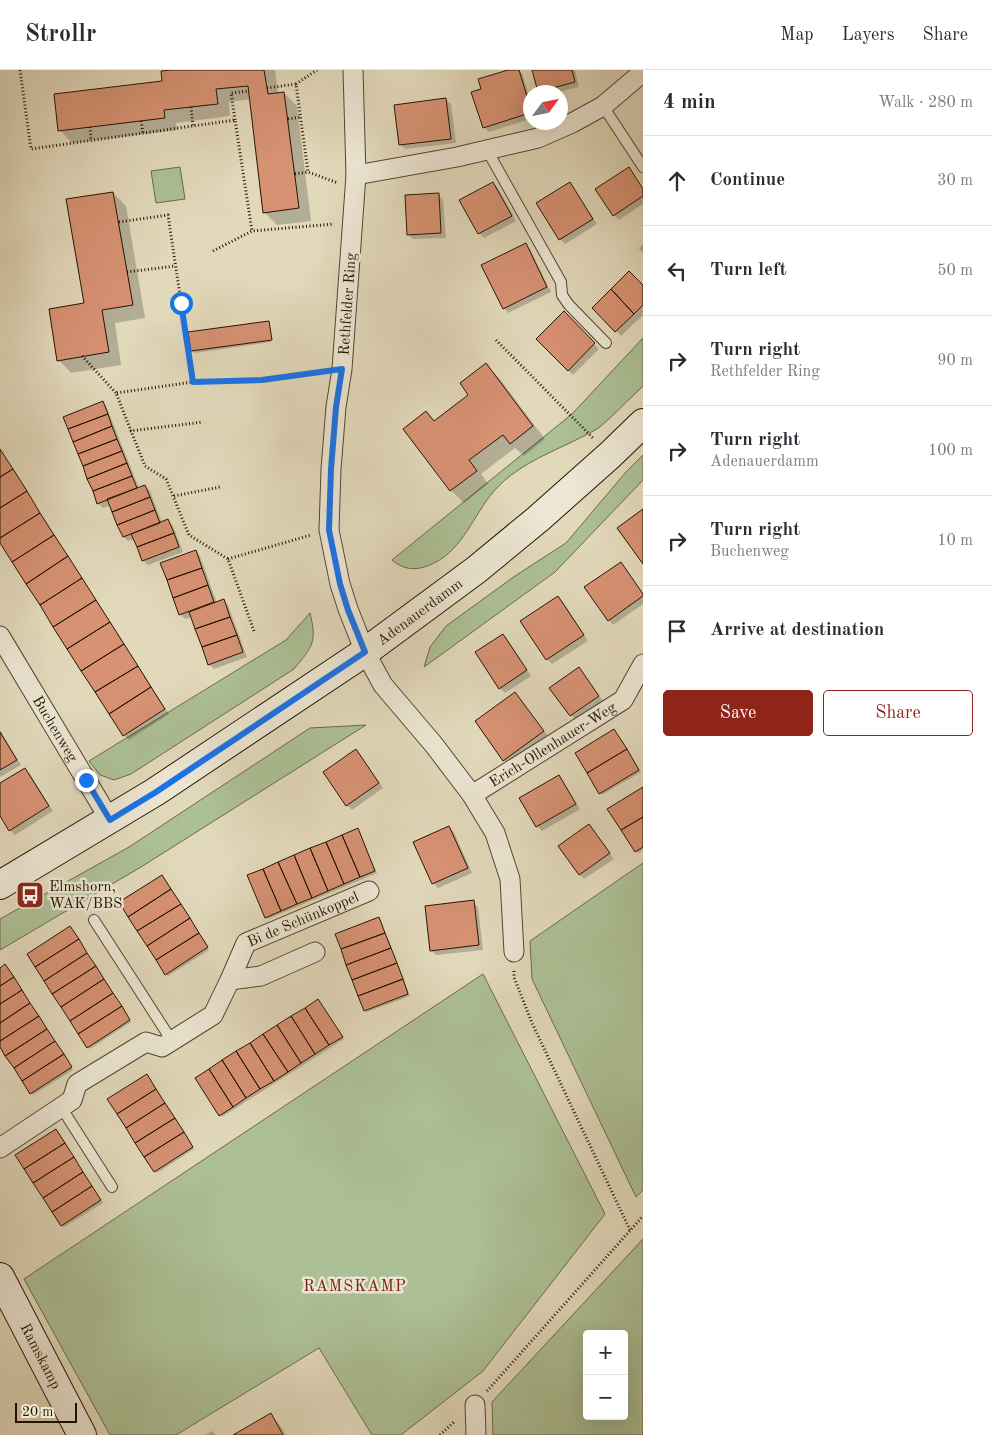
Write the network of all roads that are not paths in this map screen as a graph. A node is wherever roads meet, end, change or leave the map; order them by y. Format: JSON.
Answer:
{"nodes":[{"id":1,"x":354,"y":70,"type":"edge"},
{"id":2,"x":643,"y":72,"type":"edge"},
{"id":3,"x":603,"y":106,"type":"junction"},
{"id":4,"x":488,"y":150,"type":"junction"},
{"id":5,"x":643,"y":167,"type":"edge"},
{"id":6,"x":355,"y":182,"type":"junction"},
{"id":7,"x":606,"y":343,"type":"dead end"},
{"id":8,"x":643,"y":423,"type":"edge"},
{"id":9,"x":0,"y":636,"type":"edge"},
{"id":10,"x":365,"y":652,"type":"junction"},
{"id":11,"x":643,"y":664,"type":"edge"},
{"id":12,"x":472,"y":795,"type":"junction"},
{"id":13,"x":110,"y":820,"type":"junction"},
{"id":14,"x":0,"y":885,"type":"edge"},
{"id":15,"x":369,"y":891,"type":"dead end"},
{"id":16,"x":94,"y":920,"type":"dead end"},
{"id":17,"x":315,"y":952,"type":"dead end"},
{"id":18,"x":514,"y":952,"type":"road end"},
{"id":19,"x":230,"y":980,"type":"junction"},
{"id":20,"x":172,"y":1041,"type":"junction"},
{"id":21,"x":61,"y":1107,"type":"junction"},
{"id":22,"x":0,"y":1148,"type":"edge"},
{"id":23,"x":112,"y":1187,"type":"dead end"},
{"id":24,"x":2,"y":1286,"type":"edge"},
{"id":25,"x":474,"y":1405,"type":"road end"},
{"id":26,"x":82,"y":1435,"type":"edge"},
{"id":27,"x":476,"y":1435,"type":"edge"}],
"edges":[{"from":1,"to":6,"type":"street","name":"Rethfelder Ring"},
{"from":2,"to":3,"type":"street"},
{"from":3,"to":4,"type":"street"},
{"from":3,"to":5,"type":"lane"},
{"from":4,"to":6,"type":"street"},
{"from":4,"to":7,"type":"lane"},
{"from":6,"to":10,"type":"street","name":"Rethfelder Ring"},
{"from":8,"to":10,"type":"street","name":"Adenauerdamm"},
{"from":9,"to":13,"type":"street","name":"Buchenweg"},
{"from":10,"to":12,"type":"street","name":"Erich-Ollenhauer-Weg"},
{"from":10,"to":13,"type":"street","name":"Adenauerdamm"},
{"from":11,"to":12,"type":"street","name":"Erich-Ollenhauer-Weg"},
{"from":12,"to":18,"type":"street","name":"Erich-Ollenhauer-Weg"},
{"from":13,"to":14,"type":"street","name":"Adenauerdamm"},
{"from":15,"to":19,"type":"street","name":"Bi de Schünkoppel"},
{"from":16,"to":20,"type":"lane"},
{"from":17,"to":19,"type":"street"},
{"from":19,"to":20,"type":"street","name":"Bi de Schünkoppel"},
{"from":20,"to":21,"type":"street","name":"Bi de Schünkoppel"},
{"from":21,"to":22,"type":"street","name":"Bi de Schünkoppel"},
{"from":21,"to":23,"type":"lane"},
{"from":24,"to":26,"type":"street","name":"Ramskamp"},
{"from":25,"to":27,"type":"street"}]}
